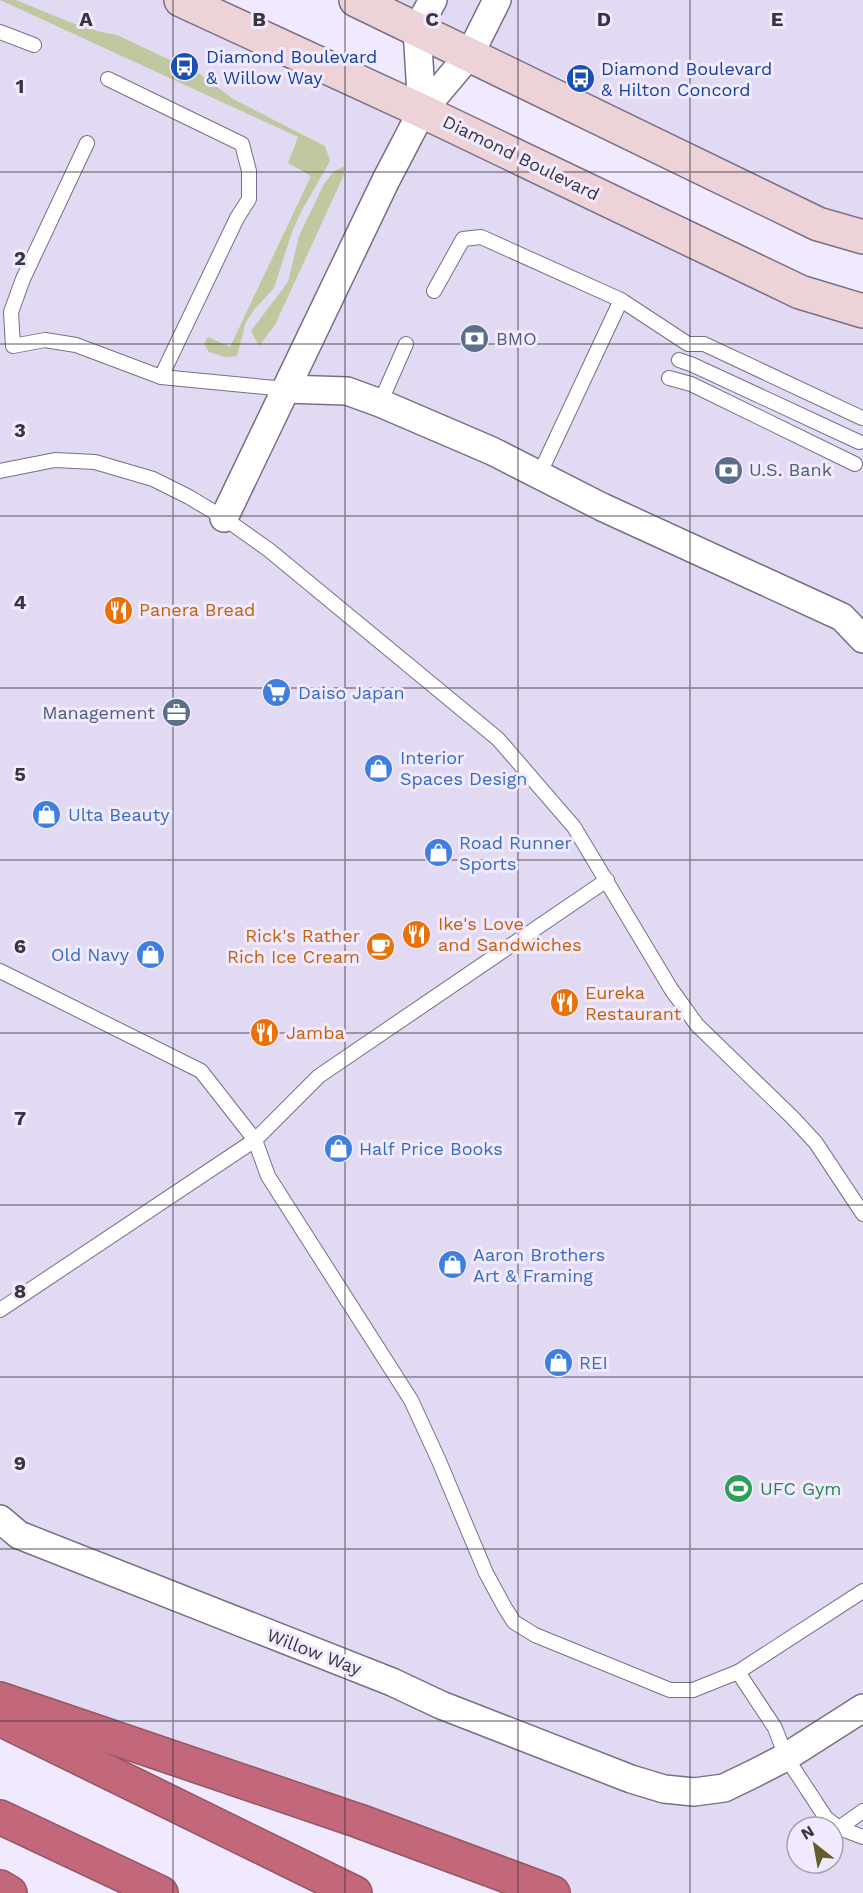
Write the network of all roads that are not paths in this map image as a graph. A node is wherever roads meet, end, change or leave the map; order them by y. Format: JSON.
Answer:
{"nodes":[{"id":1,"x":181,"y":0,"type":"edge"},
{"id":2,"x":356,"y":0,"type":"edge"},
{"id":3,"x":433,"y":0,"type":"edge"},
{"id":4,"x":497,"y":0,"type":"edge"},
{"id":5,"x":417,"y":29,"type":"junction"},
{"id":6,"x":0,"y":32,"type":"edge"},
{"id":7,"x":34,"y":45,"type":"dead end"},
{"id":8,"x":470,"y":54,"type":"junction"},
{"id":9,"x":108,"y":79,"type":"dead end"},
{"id":10,"x":422,"y":111,"type":"junction"},
{"id":11,"x":87,"y":143,"type":"dead end"},
{"id":12,"x":863,"y":237,"type":"edge"},
{"id":13,"x":434,"y":291,"type":"dead end"},
{"id":14,"x":621,"y":300,"type":"junction"},
{"id":15,"x":5,"y":309,"type":"edge"},
{"id":16,"x":863,"y":311,"type":"edge"},
{"id":17,"x":406,"y":344,"type":"dead end"},
{"id":18,"x":679,"y":360,"type":"dead end"},
{"id":19,"x":161,"y":377,"type":"junction"},
{"id":20,"x":669,"y":378,"type":"dead end"},
{"id":21,"x":286,"y":389,"type":"junction"},
{"id":22,"x":380,"y":403,"type":"junction"},
{"id":23,"x":862,"y":418,"type":"edge"},
{"id":24,"x":859,"y":442,"type":"dead end"},
{"id":25,"x":855,"y":464,"type":"dead end"},
{"id":26,"x":0,"y":471,"type":"edge"},
{"id":27,"x":539,"y":475,"type":"junction"},
{"id":28,"x":224,"y":518,"type":"junction"},
{"id":29,"x":863,"y":639,"type":"edge"},
{"id":30,"x":607,"y":880,"type":"junction"},
{"id":31,"x":0,"y":971,"type":"edge"},
{"id":32,"x":255,"y":1140,"type":"junction"},
{"id":33,"x":863,"y":1214,"type":"edge"},
{"id":34,"x":0,"y":1310,"type":"edge"},
{"id":35,"x":0,"y":1520,"type":"edge"},
{"id":36,"x":863,"y":1591,"type":"edge"},
{"id":37,"x":738,"y":1672,"type":"junction"},
{"id":38,"x":0,"y":1699,"type":"edge"},
{"id":39,"x":863,"y":1708,"type":"edge"},
{"id":40,"x":0,"y":1719,"type":"edge"},
{"id":41,"x":786,"y":1757,"type":"junction"},
{"id":42,"x":863,"y":1811,"type":"edge"},
{"id":43,"x":824,"y":1815,"type":"edge"},
{"id":44,"x":0,"y":1817,"type":"edge"},
{"id":45,"x":845,"y":1824,"type":"edge"},
{"id":46,"x":845,"y":1830,"type":"edge"},
{"id":47,"x":863,"y":1837,"type":"edge"},
{"id":48,"x":0,"y":1887,"type":"edge"},
{"id":49,"x":10,"y":1893,"type":"edge"},
{"id":50,"x":161,"y":1893,"type":"edge"},
{"id":51,"x":355,"y":1893,"type":"edge"},
{"id":52,"x":553,"y":1893,"type":"edge"}],
"edges":[{"from":1,"to":10,"type":"main road","name":"Diamond Boulevard"},
{"from":2,"to":5,"type":"main road"},
{"from":3,"to":5,"type":"street"},
{"from":4,"to":8,"type":"street"},
{"from":5,"to":8,"type":"main road"},
{"from":5,"to":10,"type":"street"},
{"from":6,"to":7,"type":"lane"},
{"from":8,"to":10,"type":"street"},
{"from":8,"to":12,"type":"main road"},
{"from":9,"to":19,"type":"lane"},
{"from":10,"to":16,"type":"main road","name":"Diamond Boulevard"},
{"from":10,"to":21,"type":"street"},
{"from":11,"to":15,"type":"lane"},
{"from":13,"to":14,"type":"lane"},
{"from":14,"to":23,"type":"lane"},
{"from":14,"to":27,"type":"lane"},
{"from":15,"to":19,"type":"lane"},
{"from":17,"to":22,"type":"lane"},
{"from":18,"to":24,"type":"lane"},
{"from":19,"to":21,"type":"lane"},
{"from":20,"to":25,"type":"lane"},
{"from":21,"to":22,"type":"street"},
{"from":21,"to":28,"type":"street"},
{"from":22,"to":27,"type":"street"},
{"from":26,"to":28,"type":"lane"},
{"from":27,"to":29,"type":"street"},
{"from":28,"to":30,"type":"lane"},
{"from":30,"to":32,"type":"lane"},
{"from":30,"to":33,"type":"lane"},
{"from":31,"to":32,"type":"lane"},
{"from":32,"to":34,"type":"lane"},
{"from":32,"to":37,"type":"lane"},
{"from":35,"to":41,"type":"street","name":"Willow Way"},
{"from":36,"to":37,"type":"lane"},
{"from":37,"to":41,"type":"lane"},
{"from":38,"to":52,"type":"highway"},
{"from":39,"to":41,"type":"street","name":"Willow Way"},
{"from":40,"to":51,"type":"highway"},
{"from":41,"to":43,"type":"lane"},
{"from":42,"to":45,"type":"lane"},
{"from":44,"to":50,"type":"highway"},
{"from":46,"to":47,"type":"lane"},
{"from":48,"to":49,"type":"highway"}]}
